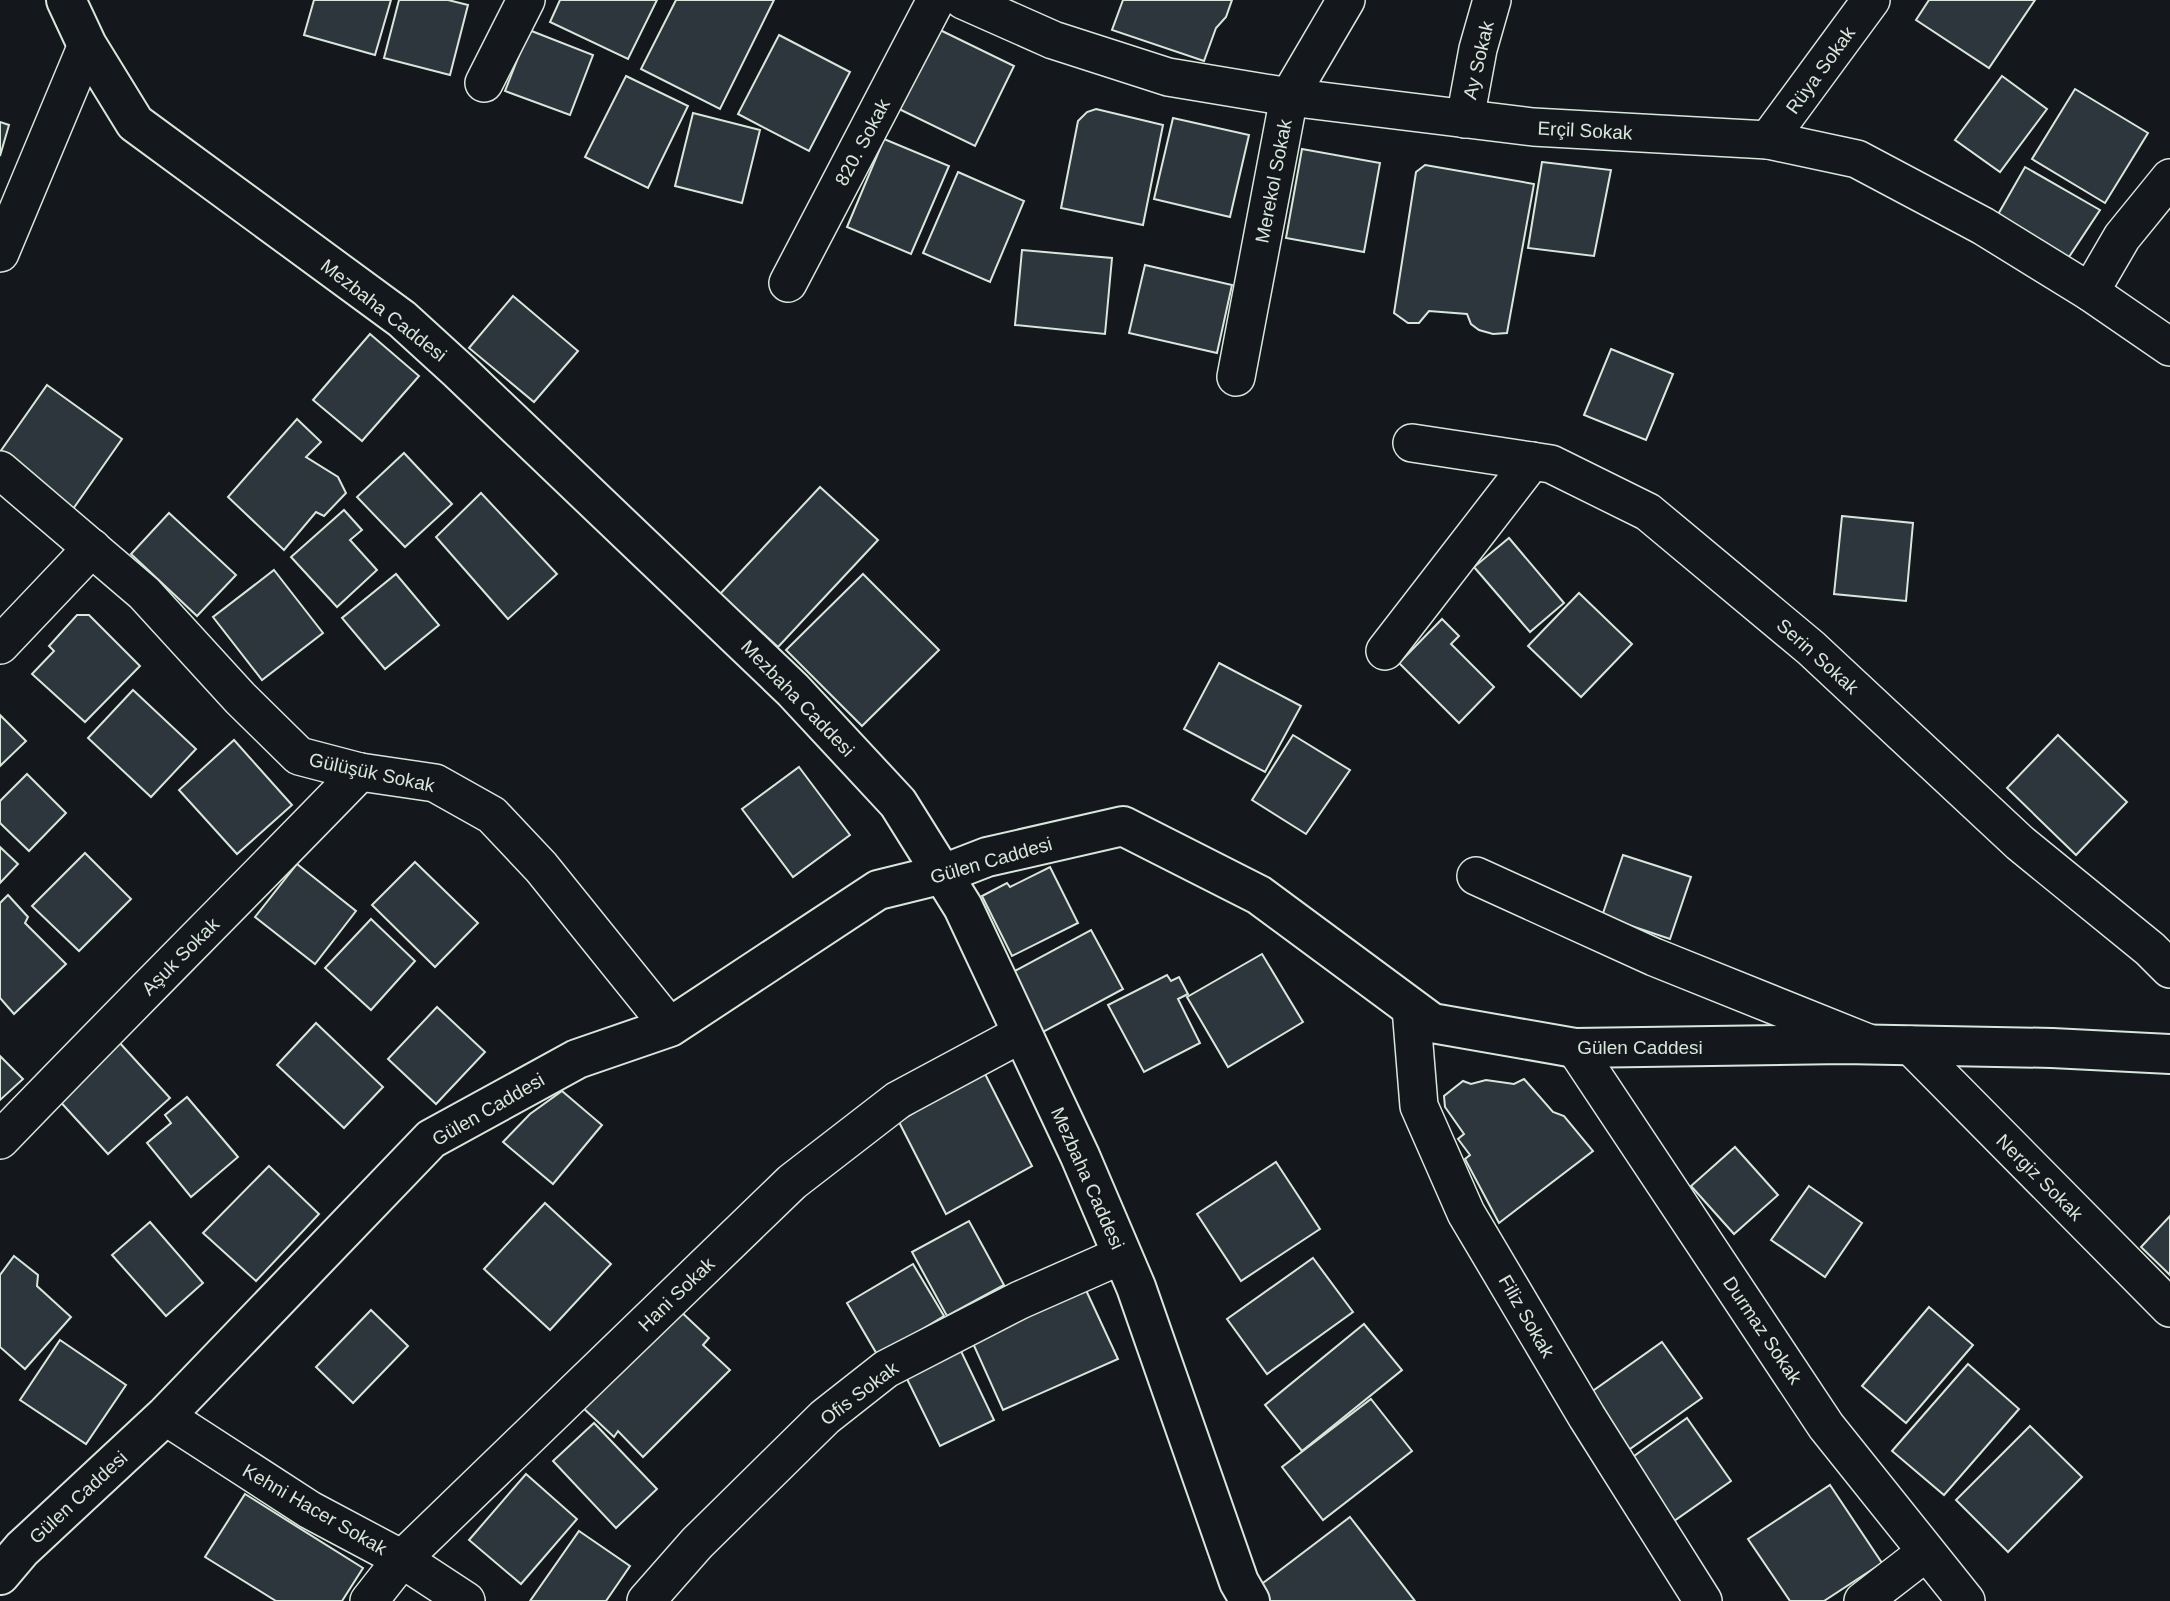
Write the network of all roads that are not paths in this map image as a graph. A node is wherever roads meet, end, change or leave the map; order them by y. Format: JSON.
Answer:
{"nodes":[{"id":1,"x":66,"y":0,"type":"edge"},
{"id":2,"x":526,"y":0,"type":"edge"},
{"id":3,"x":936,"y":0,"type":"edge"},
{"id":4,"x":963,"y":0,"type":"edge"},
{"id":5,"x":1346,"y":0,"type":"edge"},
{"id":6,"x":1492,"y":0,"type":"edge"},
{"id":7,"x":1871,"y":0,"type":"edge"},
{"id":8,"x":87,"y":45,"type":"junction"},
{"id":9,"x":484,"y":83,"type":"dead end"},
{"id":10,"x":1289,"y":97,"type":"junction"},
{"id":11,"x":1465,"y":119,"type":"junction"},
{"id":12,"x":1768,"y":139,"type":"junction"},
{"id":13,"x":2170,"y":178,"type":"edge"},
{"id":14,"x":0,"y":253,"type":"edge"},
{"id":15,"x":788,"y":283,"type":"dead end"},
{"id":16,"x":2090,"y":292,"type":"junction"},
{"id":17,"x":2170,"y":346,"type":"edge"},
{"id":18,"x":1236,"y":377,"type":"dead end"},
{"id":19,"x":1412,"y":443,"type":"dead end"},
{"id":20,"x":1532,"y":461,"type":"junction"},
{"id":21,"x":0,"y":470,"type":"edge"},
{"id":22,"x":92,"y":548,"type":"junction"},
{"id":23,"x":0,"y":645,"type":"edge"},
{"id":24,"x":1385,"y":651,"type":"dead end"},
{"id":25,"x":360,"y":772,"type":"junction"},
{"id":26,"x":943,"y":874,"type":"junction"},
{"id":27,"x":1476,"y":876,"type":"dead end"},
{"id":28,"x":2170,"y":969,"type":"edge"},
{"id":29,"x":1411,"y":1008,"type":"junction"},
{"id":30,"x":670,"y":1027,"type":"junction"},
{"id":31,"x":1021,"y":1034,"type":"junction"},
{"id":32,"x":1872,"y":1045,"type":"junction"},
{"id":33,"x":1910,"y":1045,"type":"junction"},
{"id":34,"x":1575,"y":1048,"type":"junction"},
{"id":35,"x":2170,"y":1054,"type":"edge"},
{"id":36,"x":0,"y":1140,"type":"edge"},
{"id":37,"x":1122,"y":1255,"type":"junction"},
{"id":38,"x":2170,"y":1308,"type":"edge"},
{"id":39,"x":165,"y":1416,"type":"junction"},
{"id":40,"x":1925,"y":1553,"type":"junction"},
{"id":41,"x":402,"y":1559,"type":"junction"},
{"id":42,"x":0,"y":1575,"type":"edge"},
{"id":43,"x":369,"y":1601,"type":"edge"},
{"id":44,"x":466,"y":1601,"type":"edge"},
{"id":45,"x":646,"y":1601,"type":"edge"},
{"id":46,"x":1250,"y":1601,"type":"edge"},
{"id":47,"x":1703,"y":1601,"type":"edge"},
{"id":48,"x":1863,"y":1601,"type":"edge"},
{"id":49,"x":1966,"y":1601,"type":"edge"}],
"edges":[{"from":1,"to":8,"type":"street","name":"Mezbaha Caddesi"},
{"from":2,"to":9,"type":"street"},
{"from":3,"to":15,"type":"street","name":"820. Sokak"},
{"from":4,"to":10,"type":"street","name":"Erçil Sokak"},
{"from":5,"to":10,"type":"street","name":"Merekol Sokak"},
{"from":6,"to":11,"type":"street","name":"Ay Sokak"},
{"from":7,"to":12,"type":"street","name":"Rüya Sokak"},
{"from":8,"to":14,"type":"street"},
{"from":8,"to":26,"type":"street","name":"Mezbaha Caddesi"},
{"from":10,"to":11,"type":"street","name":"Erçil Sokak"},
{"from":10,"to":18,"type":"street","name":"Merekol Sokak"},
{"from":11,"to":12,"type":"street","name":"Erçil Sokak"},
{"from":12,"to":16,"type":"street","name":"Erçil Sokak"},
{"from":13,"to":16,"type":"street"},
{"from":16,"to":17,"type":"street","name":"Erçil Sokak"},
{"from":19,"to":20,"type":"street","name":"Serin Sokak"},
{"from":20,"to":24,"type":"street"},
{"from":20,"to":28,"type":"street","name":"Serin Sokak"},
{"from":21,"to":22,"type":"street","name":"Gülüşük Sokak"},
{"from":22,"to":23,"type":"street"},
{"from":22,"to":25,"type":"street","name":"Gülüşük Sokak"},
{"from":25,"to":30,"type":"street","name":"Gülüşük Sokak"},
{"from":25,"to":36,"type":"street","name":"Aşuk Sokak"},
{"from":26,"to":29,"type":"street","name":"Gülen Caddesi"},
{"from":26,"to":30,"type":"street","name":"Gülen Caddesi"},
{"from":26,"to":31,"type":"street","name":"Mezbaha Caddesi"},
{"from":27,"to":32,"type":"street"},
{"from":29,"to":34,"type":"street","name":"Gülen Caddesi"},
{"from":29,"to":47,"type":"street","name":"Filiz Sokak"},
{"from":30,"to":39,"type":"street","name":"Gülen Caddesi"},
{"from":31,"to":37,"type":"street","name":"Mezbaha Caddesi"},
{"from":31,"to":41,"type":"street","name":"Hani Sokak"},
{"from":32,"to":33,"type":"street","name":"Gülen Caddesi"},
{"from":32,"to":34,"type":"street","name":"Gülen Caddesi"},
{"from":33,"to":35,"type":"street","name":"Gülen Caddesi"},
{"from":33,"to":38,"type":"street","name":"Nergiz Sokak"},
{"from":34,"to":40,"type":"street","name":"Durmaz Sokak"},
{"from":37,"to":45,"type":"street","name":"Ofis Sokak"},
{"from":37,"to":46,"type":"street","name":"Mezbaha Caddesi"},
{"from":39,"to":41,"type":"street","name":"Kehni Hacer Sokak"},
{"from":39,"to":42,"type":"street","name":"Gülen Caddesi"},
{"from":40,"to":48,"type":"street"},
{"from":40,"to":49,"type":"street","name":"Durmaz Sokak"},
{"from":41,"to":43,"type":"street","name":"Hani Sokak"},
{"from":41,"to":44,"type":"street","name":"Kehni Hacer Sokak"}]}
